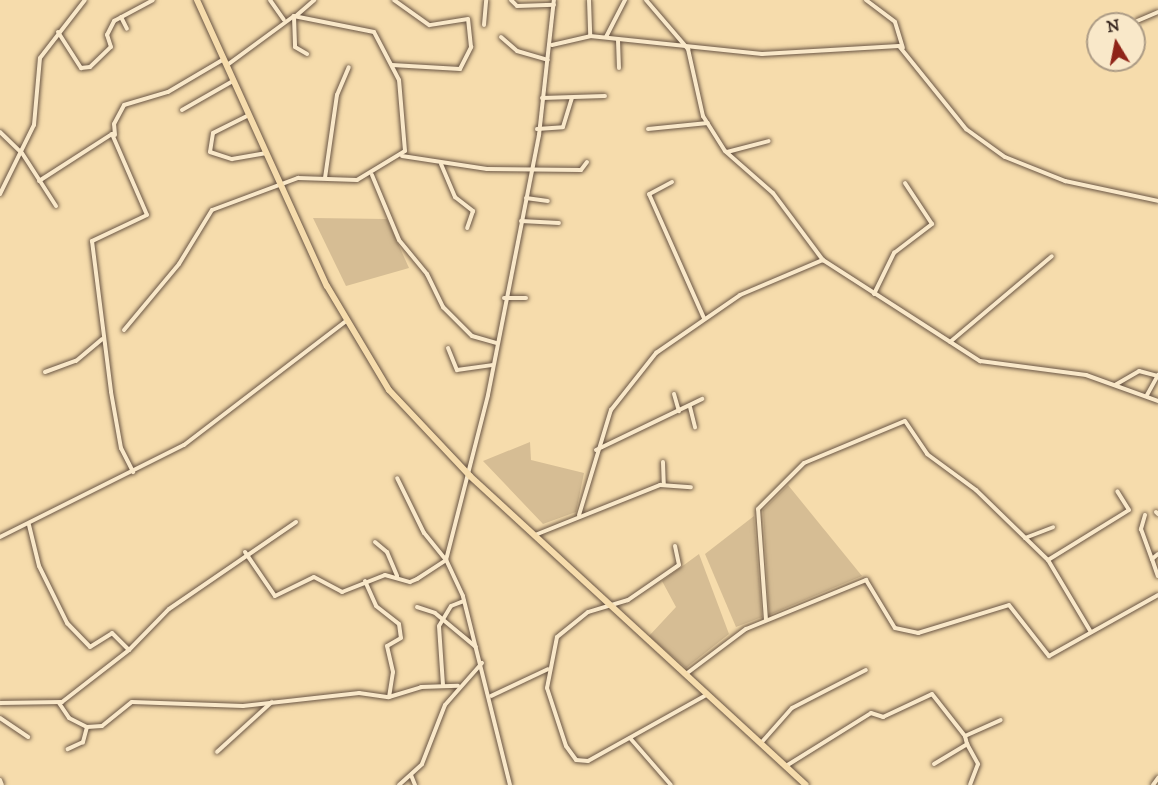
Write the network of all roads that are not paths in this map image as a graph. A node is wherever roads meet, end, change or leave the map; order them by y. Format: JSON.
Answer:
{"nodes":[{"id":1,"x":85,"y":0,"type":"edge"},
{"id":2,"x":153,"y":0,"type":"edge"},
{"id":3,"x":197,"y":0,"type":"edge"},
{"id":4,"x":270,"y":0,"type":"edge"},
{"id":5,"x":314,"y":0,"type":"edge"},
{"id":6,"x":394,"y":0,"type":"edge"},
{"id":7,"x":486,"y":0,"type":"edge"},
{"id":8,"x":512,"y":0,"type":"edge"},
{"id":9,"x":590,"y":0,"type":"edge"},
{"id":10,"x":625,"y":0,"type":"edge"},
{"id":11,"x":646,"y":0,"type":"edge"},
{"id":12,"x":866,"y":0,"type":"edge"},
{"id":13,"x":554,"y":2,"type":"edge"},
{"id":14,"x":295,"y":16,"type":"junction"},
{"id":15,"x":121,"y":17,"type":"junction"},
{"id":16,"x":284,"y":20,"type":"junction"},
{"id":17,"x":484,"y":25,"type":"dead end"},
{"id":18,"x":127,"y":29,"type":"dead end"},
{"id":19,"x":58,"y":32,"type":"junction"},
{"id":20,"x":590,"y":36,"type":"junction"},
{"id":21,"x":501,"y":37,"type":"dead end"},
{"id":22,"x":606,"y":37,"type":"junction"},
{"id":23,"x":618,"y":40,"type":"junction"},
{"id":24,"x":552,"y":45,"type":"junction"},
{"id":25,"x":903,"y":48,"type":"junction"},
{"id":26,"x":688,"y":49,"type":"junction"},
{"id":27,"x":307,"y":54,"type":"dead end"},
{"id":28,"x":548,"y":60,"type":"junction"},
{"id":29,"x":225,"y":62,"type":"junction"},
{"id":30,"x":392,"y":64,"type":"junction"},
{"id":31,"x":349,"y":67,"type":"dead end"},
{"id":32,"x":619,"y":68,"type":"dead end"},
{"id":33,"x":234,"y":81,"type":"junction"},
{"id":34,"x":605,"y":96,"type":"dead end"},
{"id":35,"x":542,"y":98,"type":"junction"},
{"id":36,"x":572,"y":98,"type":"junction"},
{"id":37,"x":183,"y":110,"type":"dead end"},
{"id":38,"x":249,"y":114,"type":"junction"},
{"id":39,"x":708,"y":123,"type":"junction"},
{"id":40,"x":537,"y":129,"type":"junction"},
{"id":41,"x":648,"y":129,"type":"dead end"},
{"id":42,"x":0,"y":132,"type":"edge"},
{"id":43,"x":115,"y":135,"type":"junction"},
{"id":44,"x":769,"y":141,"type":"dead end"},
{"id":45,"x":727,"y":152,"type":"junction"},
{"id":46,"x":22,"y":153,"type":"junction"},
{"id":47,"x":267,"y":153,"type":"junction"},
{"id":48,"x":402,"y":156,"type":"junction"},
{"id":49,"x":587,"y":162,"type":"dead end"},
{"id":50,"x":441,"y":164,"type":"junction"},
{"id":51,"x":530,"y":168,"type":"junction"},
{"id":52,"x":372,"y":175,"type":"junction"},
{"id":53,"x":325,"y":178,"type":"junction"},
{"id":54,"x":39,"y":181,"type":"junction"},
{"id":55,"x":672,"y":182,"type":"dead end"},
{"id":56,"x":905,"y":183,"type":"dead end"},
{"id":57,"x":282,"y":186,"type":"junction"},
{"id":58,"x":0,"y":194,"type":"edge"},
{"id":59,"x":526,"y":198,"type":"junction"},
{"id":60,"x":1157,"y":200,"type":"edge"},
{"id":61,"x":548,"y":201,"type":"dead end"},
{"id":62,"x":56,"y":206,"type":"dead end"},
{"id":63,"x":521,"y":221,"type":"junction"},
{"id":64,"x":559,"y":223,"type":"dead end"},
{"id":65,"x":467,"y":228,"type":"dead end"},
{"id":66,"x":1052,"y":255,"type":"dead end"},
{"id":67,"x":823,"y":260,"type":"junction"},
{"id":68,"x":874,"y":294,"type":"junction"},
{"id":69,"x":504,"y":298,"type":"junction"},
{"id":70,"x":526,"y":298,"type":"dead end"},
{"id":71,"x":704,"y":318,"type":"junction"},
{"id":72,"x":345,"y":321,"type":"junction"},
{"id":73,"x":124,"y":330,"type":"dead end"},
{"id":74,"x":103,"y":339,"type":"junction"},
{"id":75,"x":950,"y":342,"type":"junction"},
{"id":76,"x":496,"y":343,"type":"junction"},
{"id":77,"x":448,"y":348,"type":"dead end"},
{"id":78,"x":492,"y":365,"type":"junction"},
{"id":79,"x":45,"y":372,"type":"dead end"},
{"id":80,"x":1158,"y":376,"type":"edge"},
{"id":81,"x":1115,"y":385,"type":"junction"},
{"id":82,"x":674,"y":394,"type":"dead end"},
{"id":83,"x":1147,"y":395,"type":"junction"},
{"id":84,"x":702,"y":399,"type":"dead end"},
{"id":85,"x":1158,"y":401,"type":"edge"},
{"id":86,"x":690,"y":407,"type":"junction"},
{"id":87,"x":679,"y":411,"type":"junction"},
{"id":88,"x":695,"y":427,"type":"dead end"},
{"id":89,"x":596,"y":450,"type":"junction"},
{"id":90,"x":663,"y":462,"type":"dead end"},
{"id":91,"x":133,"y":472,"type":"junction"},
{"id":92,"x":470,"y":476,"type":"junction"},
{"id":93,"x":397,"y":478,"type":"dead end"},
{"id":94,"x":664,"y":485,"type":"junction"},
{"id":95,"x":691,"y":487,"type":"dead end"},
{"id":96,"x":1117,"y":491,"type":"dead end"},
{"id":97,"x":579,"y":515,"type":"junction"},
{"id":98,"x":1145,"y":515,"type":"dead end"},
{"id":99,"x":296,"y":522,"type":"dead end"},
{"id":100,"x":29,"y":525,"type":"junction"},
{"id":101,"x":1053,"y":527,"type":"dead end"},
{"id":102,"x":534,"y":535,"type":"junction"},
{"id":103,"x":0,"y":537,"type":"edge"},
{"id":104,"x":1025,"y":538,"type":"junction"},
{"id":105,"x":375,"y":542,"type":"dead end"},
{"id":106,"x":675,"y":546,"type":"dead end"},
{"id":107,"x":245,"y":552,"type":"junction"},
{"id":108,"x":1158,"y":554,"type":"edge"},
{"id":109,"x":1152,"y":559,"type":"junction"},
{"id":110,"x":446,"y":560,"type":"junction"},
{"id":111,"x":1048,"y":560,"type":"junction"},
{"id":112,"x":1158,"y":576,"type":"edge"},
{"id":113,"x":398,"y":577,"type":"junction"},
{"id":114,"x":365,"y":581,"type":"junction"},
{"id":115,"x":1158,"y":595,"type":"edge"},
{"id":116,"x":464,"y":601,"type":"junction"},
{"id":117,"x":417,"y":607,"type":"dead end"},
{"id":118,"x":613,"y":607,"type":"junction"},
{"id":119,"x":444,"y":619,"type":"junction"},
{"id":120,"x":766,"y":620,"type":"junction"},
{"id":121,"x":1091,"y":632,"type":"junction"},
{"id":122,"x":476,"y":648,"type":"junction"},
{"id":123,"x":129,"y":650,"type":"junction"},
{"id":124,"x":482,"y":663,"type":"junction"},
{"id":125,"x":548,"y":669,"type":"junction"},
{"id":126,"x":866,"y":670,"type":"dead end"},
{"id":127,"x":686,"y":674,"type":"junction"},
{"id":128,"x":443,"y":685,"type":"junction"},
{"id":129,"x":458,"y":686,"type":"junction"},
{"id":130,"x":708,"y":694,"type":"junction"},
{"id":131,"x":491,"y":696,"type":"junction"},
{"id":132,"x":389,"y":697,"type":"junction"},
{"id":133,"x":59,"y":702,"type":"junction"},
{"id":134,"x":273,"y":702,"type":"junction"},
{"id":135,"x":0,"y":703,"type":"edge"},
{"id":136,"x":0,"y":718,"type":"edge"},
{"id":137,"x":1001,"y":720,"type":"dead end"},
{"id":138,"x":87,"y":727,"type":"junction"},
{"id":139,"x":965,"y":736,"type":"junction"},
{"id":140,"x":28,"y":737,"type":"dead end"},
{"id":141,"x":630,"y":738,"type":"junction"},
{"id":142,"x":760,"y":743,"type":"junction"},
{"id":143,"x":967,"y":744,"type":"junction"},
{"id":144,"x":68,"y":749,"type":"dead end"},
{"id":145,"x":217,"y":752,"type":"dead end"},
{"id":146,"x":933,"y":764,"type":"dead end"},
{"id":147,"x":785,"y":766,"type":"junction"},
{"id":148,"x":411,"y":775,"type":"junction"},
{"id":149,"x":1158,"y":778,"type":"edge"},
{"id":150,"x":0,"y":780,"type":"edge"},
{"id":151,"x":2,"y":785,"type":"edge"},
{"id":152,"x":399,"y":785,"type":"edge"},
{"id":153,"x":415,"y":785,"type":"edge"},
{"id":154,"x":510,"y":785,"type":"edge"},
{"id":155,"x":671,"y":785,"type":"edge"},
{"id":156,"x":806,"y":785,"type":"edge"},
{"id":157,"x":970,"y":785,"type":"edge"},
{"id":158,"x":1153,"y":785,"type":"edge"}],
"edges":[{"from":1,"to":19,"type":"street"},
{"from":2,"to":15,"type":"street"},
{"from":3,"to":29,"type":"highway"},
{"from":4,"to":16,"type":"street"},
{"from":5,"to":14,"type":"street"},
{"from":6,"to":30,"type":"street"},
{"from":7,"to":17,"type":"street"},
{"from":8,"to":13,"type":"street"},
{"from":9,"to":20,"type":"street"},
{"from":10,"to":22,"type":"street"},
{"from":11,"to":26,"type":"street"},
{"from":12,"to":25,"type":"street"},
{"from":13,"to":24,"type":"street"},
{"from":14,"to":16,"type":"street"},
{"from":14,"to":27,"type":"street"},
{"from":14,"to":30,"type":"street"},
{"from":15,"to":18,"type":"street"},
{"from":15,"to":19,"type":"street"},
{"from":16,"to":29,"type":"street"},
{"from":19,"to":46,"type":"street"},
{"from":20,"to":22,"type":"street"},
{"from":20,"to":24,"type":"street"},
{"from":21,"to":28,"type":"street"},
{"from":22,"to":23,"type":"street"},
{"from":23,"to":26,"type":"street"},
{"from":23,"to":32,"type":"street"},
{"from":24,"to":28,"type":"street"},
{"from":25,"to":26,"type":"street"},
{"from":25,"to":60,"type":"street"},
{"from":26,"to":39,"type":"street"},
{"from":28,"to":35,"type":"street"},
{"from":29,"to":33,"type":"highway"},
{"from":29,"to":43,"type":"street"},
{"from":30,"to":48,"type":"street"},
{"from":31,"to":53,"type":"street"},
{"from":33,"to":37,"type":"street"},
{"from":33,"to":38,"type":"highway"},
{"from":34,"to":36,"type":"street"},
{"from":35,"to":36,"type":"street"},
{"from":35,"to":40,"type":"street"},
{"from":36,"to":40,"type":"street"},
{"from":38,"to":47,"type":"highway"},
{"from":38,"to":47,"type":"street"},
{"from":39,"to":41,"type":"street"},
{"from":39,"to":45,"type":"street"},
{"from":40,"to":51,"type":"street"},
{"from":42,"to":46,"type":"street"},
{"from":43,"to":54,"type":"street"},
{"from":43,"to":74,"type":"street"},
{"from":44,"to":45,"type":"street"},
{"from":45,"to":67,"type":"street"},
{"from":46,"to":54,"type":"street"},
{"from":46,"to":58,"type":"street"},
{"from":47,"to":57,"type":"highway"},
{"from":48,"to":50,"type":"street"},
{"from":48,"to":52,"type":"street"},
{"from":49,"to":51,"type":"street"},
{"from":50,"to":51,"type":"street"},
{"from":50,"to":65,"type":"street"},
{"from":51,"to":59,"type":"street"},
{"from":52,"to":53,"type":"street"},
{"from":52,"to":76,"type":"street"},
{"from":53,"to":57,"type":"street"},
{"from":54,"to":62,"type":"street"},
{"from":55,"to":71,"type":"street"},
{"from":56,"to":68,"type":"street"},
{"from":57,"to":72,"type":"highway"},
{"from":57,"to":73,"type":"street"},
{"from":59,"to":61,"type":"street"},
{"from":59,"to":63,"type":"street"},
{"from":63,"to":64,"type":"street"},
{"from":63,"to":69,"type":"street"},
{"from":66,"to":75,"type":"street"},
{"from":67,"to":68,"type":"street"},
{"from":67,"to":71,"type":"street"},
{"from":68,"to":75,"type":"street"},
{"from":69,"to":70,"type":"street"},
{"from":69,"to":76,"type":"street"},
{"from":71,"to":89,"type":"street"},
{"from":72,"to":91,"type":"street"},
{"from":72,"to":92,"type":"highway"},
{"from":74,"to":79,"type":"street"},
{"from":74,"to":91,"type":"street"},
{"from":75,"to":81,"type":"street"},
{"from":76,"to":78,"type":"street"},
{"from":77,"to":78,"type":"street"},
{"from":78,"to":92,"type":"street"},
{"from":80,"to":81,"type":"street"},
{"from":80,"to":83,"type":"street"},
{"from":81,"to":83,"type":"street"},
{"from":82,"to":87,"type":"street"},
{"from":83,"to":85,"type":"street"},
{"from":84,"to":86,"type":"street"},
{"from":86,"to":87,"type":"street"},
{"from":86,"to":88,"type":"street"},
{"from":87,"to":89,"type":"street"},
{"from":89,"to":97,"type":"street"},
{"from":90,"to":94,"type":"street"},
{"from":91,"to":100,"type":"street"},
{"from":92,"to":102,"type":"highway"},
{"from":92,"to":110,"type":"street"},
{"from":93,"to":110,"type":"street"},
{"from":94,"to":95,"type":"street"},
{"from":94,"to":97,"type":"street"},
{"from":96,"to":111,"type":"street"},
{"from":97,"to":102,"type":"street"},
{"from":98,"to":109,"type":"street"},
{"from":99,"to":107,"type":"street"},
{"from":100,"to":103,"type":"street"},
{"from":100,"to":123,"type":"street"},
{"from":101,"to":104,"type":"street"},
{"from":102,"to":118,"type":"highway"},
{"from":104,"to":111,"type":"street"},
{"from":104,"to":120,"type":"street"},
{"from":105,"to":113,"type":"street"},
{"from":106,"to":118,"type":"street"},
{"from":107,"to":114,"type":"street"},
{"from":107,"to":123,"type":"street"},
{"from":108,"to":109,"type":"street"},
{"from":109,"to":112,"type":"street"},
{"from":110,"to":113,"type":"street"},
{"from":110,"to":116,"type":"street"},
{"from":111,"to":121,"type":"street"},
{"from":113,"to":114,"type":"street"},
{"from":114,"to":132,"type":"street"},
{"from":115,"to":121,"type":"street"},
{"from":116,"to":119,"type":"street"},
{"from":116,"to":122,"type":"street"},
{"from":117,"to":119,"type":"street"},
{"from":118,"to":125,"type":"street"},
{"from":118,"to":127,"type":"highway"},
{"from":119,"to":122,"type":"street"},
{"from":119,"to":128,"type":"street"},
{"from":120,"to":121,"type":"street"},
{"from":120,"to":127,"type":"street"},
{"from":122,"to":124,"type":"street"},
{"from":123,"to":133,"type":"street"},
{"from":124,"to":129,"type":"street"},
{"from":124,"to":131,"type":"street"},
{"from":125,"to":131,"type":"street"},
{"from":125,"to":141,"type":"street"},
{"from":126,"to":142,"type":"street"},
{"from":127,"to":130,"type":"highway"},
{"from":128,"to":129,"type":"street"},
{"from":128,"to":132,"type":"street"},
{"from":129,"to":148,"type":"street"},
{"from":130,"to":141,"type":"street"},
{"from":130,"to":142,"type":"highway"},
{"from":131,"to":154,"type":"street"},
{"from":132,"to":134,"type":"street"},
{"from":133,"to":135,"type":"street"},
{"from":133,"to":138,"type":"street"},
{"from":134,"to":138,"type":"street"},
{"from":134,"to":145,"type":"street"},
{"from":136,"to":140,"type":"street"},
{"from":137,"to":139,"type":"street"},
{"from":138,"to":144,"type":"street"},
{"from":139,"to":143,"type":"street"},
{"from":139,"to":147,"type":"street"},
{"from":141,"to":155,"type":"street"},
{"from":142,"to":147,"type":"highway"},
{"from":143,"to":146,"type":"street"},
{"from":143,"to":157,"type":"street"},
{"from":147,"to":156,"type":"highway"},
{"from":148,"to":152,"type":"street"},
{"from":148,"to":153,"type":"street"},
{"from":149,"to":158,"type":"street"},
{"from":150,"to":151,"type":"street"}]}
